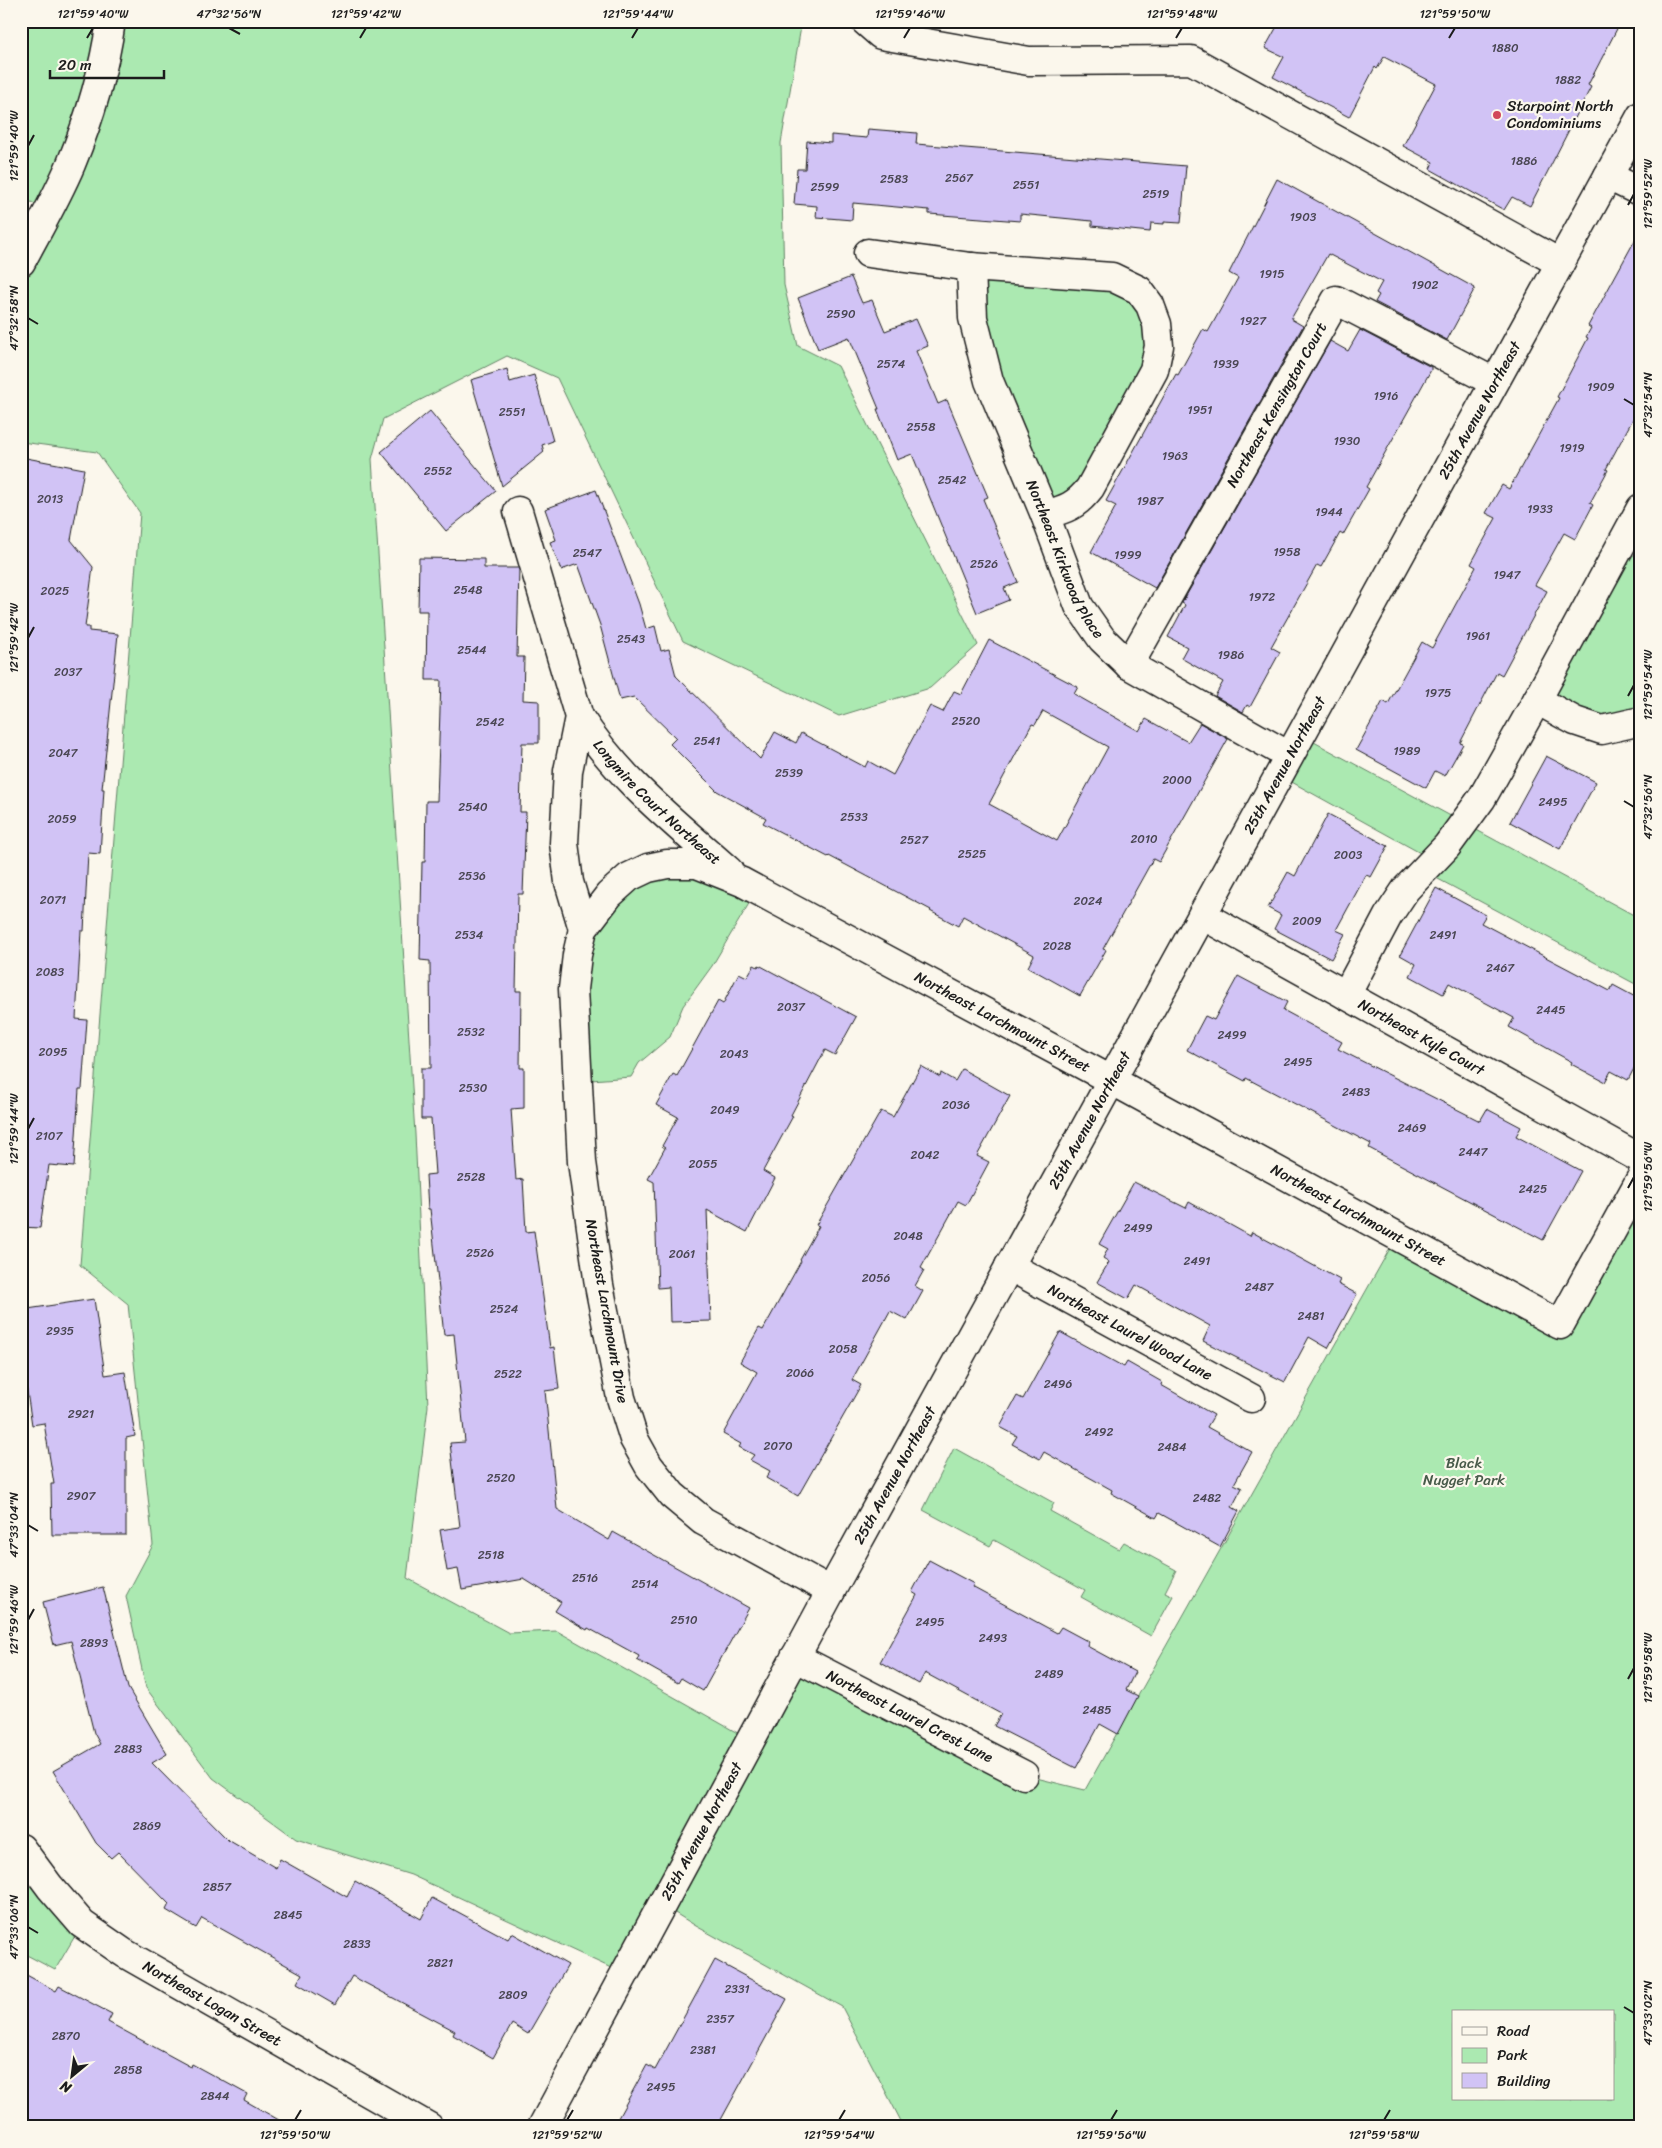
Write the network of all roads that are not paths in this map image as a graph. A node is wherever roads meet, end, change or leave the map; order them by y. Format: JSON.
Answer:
{"nodes":[{"id":1,"x":111,"y":21,"type":"edge"},
{"id":2,"x":865,"y":21,"type":"edge"},
{"id":3,"x":1641,"y":116,"type":"edge"},
{"id":4,"x":1608,"y":176,"type":"junction"},
{"id":5,"x":1641,"y":192,"type":"edge"},
{"id":6,"x":868,"y":253,"type":"dead end"},
{"id":7,"x":21,"y":262,"type":"edge"},
{"id":8,"x":1560,"y":263,"type":"junction"},
{"id":9,"x":971,"y":267,"type":"junction"},
{"id":10,"x":1494,"y":382,"type":"junction"},
{"id":11,"x":1641,"y":508,"type":"edge"},
{"id":12,"x":518,"y":511,"type":"dead end"},
{"id":13,"x":1045,"y":515,"type":"junction"},
{"id":14,"x":1631,"y":553,"type":"edge"},
{"id":15,"x":1129,"y":665,"type":"junction"},
{"id":16,"x":1538,"y":700,"type":"junction"},
{"id":17,"x":579,"y":717,"type":"junction"},
{"id":18,"x":1641,"y":721,"type":"edge"},
{"id":19,"x":1290,"y":756,"type":"junction"},
{"id":20,"x":742,"y":882,"type":"junction"},
{"id":21,"x":1202,"y":915,"type":"junction"},
{"id":22,"x":583,"y":929,"type":"junction"},
{"id":23,"x":1346,"y":995,"type":"junction"},
{"id":24,"x":1111,"y":1080,"type":"junction"},
{"id":25,"x":1641,"y":1159,"type":"edge"},
{"id":26,"x":1641,"y":1178,"type":"edge"},
{"id":27,"x":1009,"y":1266,"type":"junction"},
{"id":28,"x":1251,"y":1398,"type":"dead end"},
{"id":29,"x":830,"y":1591,"type":"junction"},
{"id":30,"x":795,"y":1657,"type":"junction"},
{"id":31,"x":1024,"y":1775,"type":"dead end"},
{"id":32,"x":21,"y":1848,"type":"edge"},
{"id":33,"x":429,"y":2127,"type":"edge"},
{"id":34,"x":542,"y":2127,"type":"edge"}],
"edges":[{"from":1,"to":7,"type":"street"},
{"from":2,"to":8,"type":"street"},
{"from":3,"to":4,"type":"street","name":"25th Avenue Northeast"},
{"from":4,"to":5,"type":"street"},
{"from":4,"to":8,"type":"street","name":"25th Avenue Northeast"},
{"from":6,"to":9,"type":"street"},
{"from":8,"to":10,"type":"street","name":"25th Avenue Northeast"},
{"from":9,"to":13,"type":"street","name":"Northeast Kirkwood Place"},
{"from":9,"to":13,"type":"street"},
{"from":10,"to":15,"type":"street","name":"Northeast Kensington Court"},
{"from":10,"to":19,"type":"street","name":"25th Avenue Northeast"},
{"from":11,"to":14,"type":"street"},
{"from":12,"to":17,"type":"street","name":"Longmire Court Northeast"},
{"from":13,"to":15,"type":"street","name":"Northeast Kirkwood Place"},
{"from":14,"to":16,"type":"street"},
{"from":15,"to":19,"type":"street","name":"Northeast Kirkwood Place"},
{"from":16,"to":18,"type":"street"},
{"from":16,"to":23,"type":"street"},
{"from":17,"to":20,"type":"street","name":"Longmire Court Northeast"},
{"from":17,"to":22,"type":"street","name":"Longmire Court Northeast"},
{"from":19,"to":21,"type":"street","name":"25th Avenue Northeast"},
{"from":20,"to":22,"type":"street","name":"Northeast Larchmount Street"},
{"from":20,"to":24,"type":"street","name":"Northeast Larchmount Street"},
{"from":21,"to":23,"type":"street","name":"Northeast Kyle Court"},
{"from":21,"to":24,"type":"street","name":"25th Avenue Northeast"},
{"from":22,"to":29,"type":"street","name":"Northeast Larchmount Drive"},
{"from":23,"to":25,"type":"street","name":"Northeast Kyle Court"},
{"from":24,"to":26,"type":"street","name":"Northeast Larchmount Street"},
{"from":24,"to":27,"type":"street","name":"25th Avenue Northeast"},
{"from":27,"to":28,"type":"street","name":"Northeast Laurel Wood Lane"},
{"from":27,"to":29,"type":"street","name":"25th Avenue Northeast"},
{"from":29,"to":30,"type":"street","name":"25th Avenue Northeast"},
{"from":30,"to":31,"type":"street","name":"Northeast Laurel Crest Lane"},
{"from":30,"to":34,"type":"street","name":"25th Avenue Northeast"},
{"from":32,"to":33,"type":"street","name":"Northeast Logan Street"}]}
